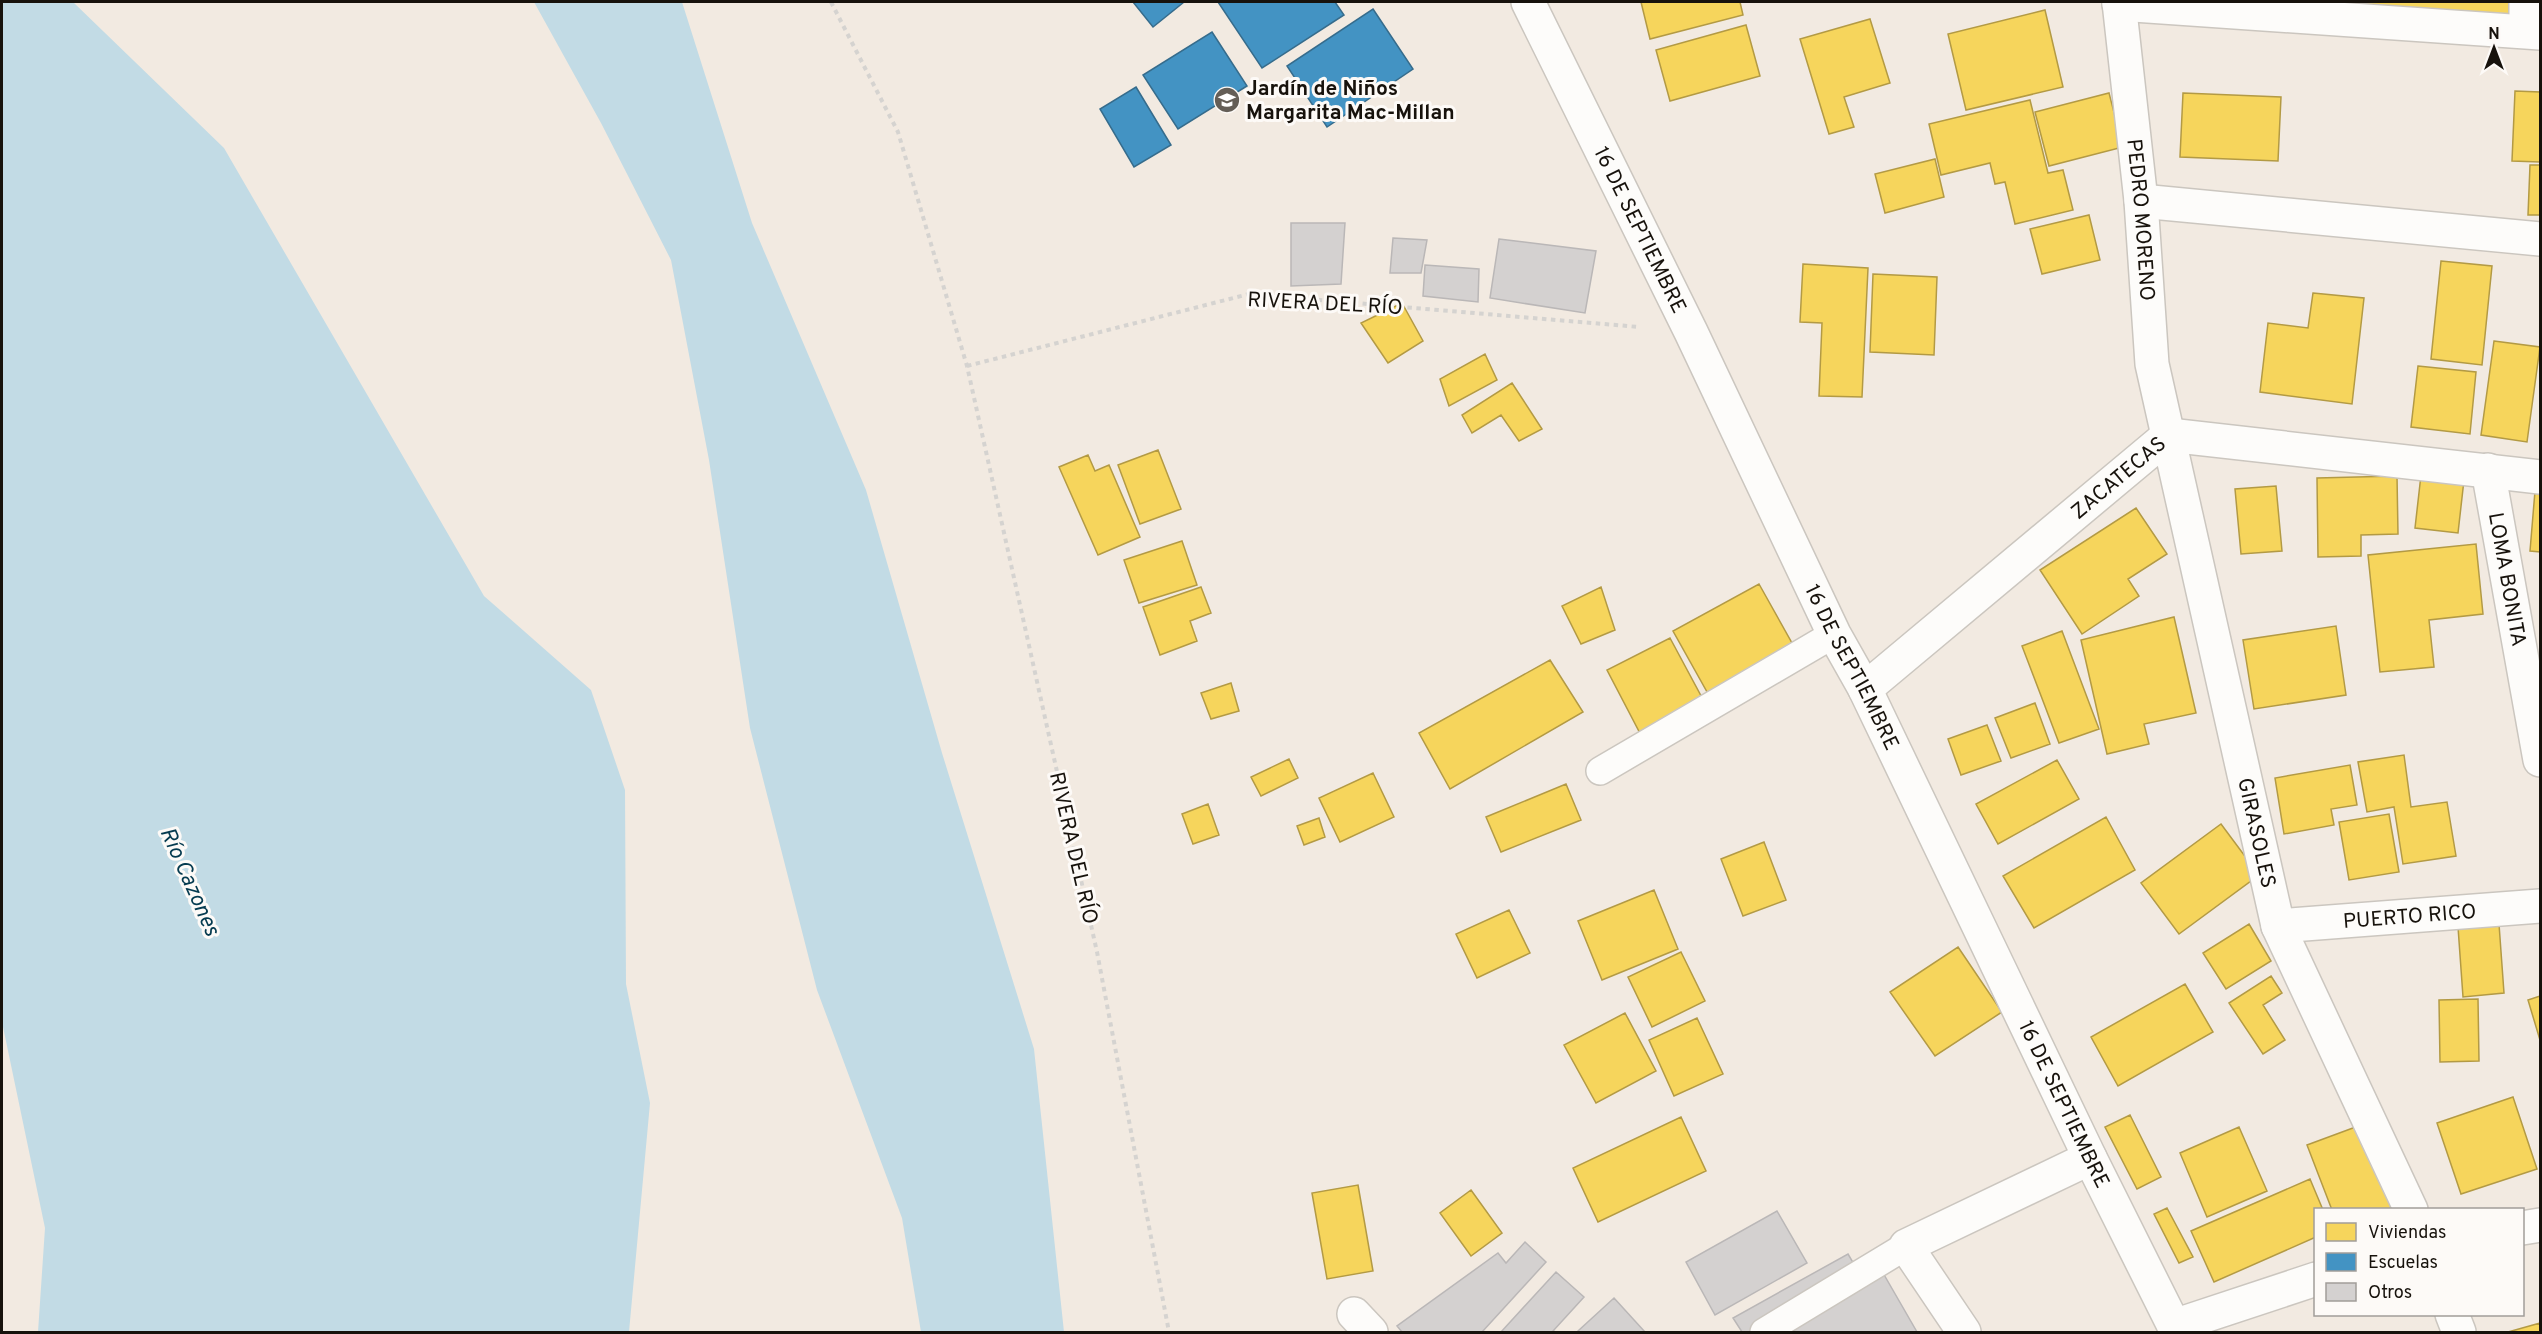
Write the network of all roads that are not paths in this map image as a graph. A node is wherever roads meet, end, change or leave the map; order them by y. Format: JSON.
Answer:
{"nodes":[{"id":1,"x":1528,"y":2,"type":"edge"},
{"id":2,"x":2119,"y":3,"type":"edge"},
{"id":3,"x":2531,"y":22,"type":"edge"},
{"id":4,"x":2141,"y":201,"type":"junction"},
{"id":5,"x":2541,"y":240,"type":"edge"},
{"id":6,"x":2169,"y":435,"type":"junction"},
{"id":7,"x":2488,"y":470,"type":"junction"},
{"id":8,"x":2541,"y":477,"type":"edge"},
{"id":9,"x":1834,"y":634,"type":"junction"},
{"id":10,"x":1865,"y":690,"type":"junction"},
{"id":11,"x":2541,"y":760,"type":"edge"},
{"id":12,"x":1600,"y":771,"type":"dead end"},
{"id":13,"x":2541,"y":906,"type":"edge"},
{"id":14,"x":2278,"y":926,"type":"junction"},
{"id":15,"x":2090,"y":1158,"type":"junction"},
{"id":16,"x":2411,"y":1208,"type":"edge"},
{"id":17,"x":2541,"y":1225,"type":"edge"},
{"id":18,"x":2524,"y":1228,"type":"edge"},
{"id":19,"x":1906,"y":1246,"type":"junction"},
{"id":20,"x":2314,"y":1280,"type":"edge"},
{"id":21,"x":2453,"y":1316,"type":"edge"},
{"id":22,"x":2175,"y":1329,"type":"edge"},
{"id":23,"x":1764,"y":1332,"type":"edge"},
{"id":24,"x":1964,"y":1332,"type":"edge"},
{"id":25,"x":2459,"y":1332,"type":"edge"}],
"edges":[{"from":1,"to":9,"type":"street","name":"16 DE SEPTIEMBRE"},
{"from":2,"to":3,"type":"street"},
{"from":2,"to":4,"type":"street","name":"PEDRO MORENO"},
{"from":4,"to":5,"type":"street"},
{"from":4,"to":6,"type":"street","name":"PEDRO MORENO"},
{"from":6,"to":7,"type":"street","name":"ZACATECAS"},
{"from":6,"to":10,"type":"street","name":"ZACATECAS"},
{"from":6,"to":14,"type":"street","name":"GIRASOLES"},
{"from":7,"to":8,"type":"street","name":"ZACATECAS"},
{"from":7,"to":11,"type":"street","name":"LOMA BONITA"},
{"from":9,"to":10,"type":"street","name":"16 DE SEPTIEMBRE"},
{"from":9,"to":12,"type":"lane"},
{"from":10,"to":15,"type":"street","name":"16 DE SEPTIEMBRE"},
{"from":13,"to":14,"type":"street","name":"PUERTO RICO"},
{"from":14,"to":16,"type":"street","name":"GIRASOLES"},
{"from":15,"to":19,"type":"street"},
{"from":15,"to":22,"type":"street","name":"16 DE SEPTIEMBRE"},
{"from":17,"to":18,"type":"street"},
{"from":19,"to":23,"type":"lane"},
{"from":19,"to":24,"type":"street"},
{"from":20,"to":22,"type":"street"},
{"from":21,"to":25,"type":"street"}]}
